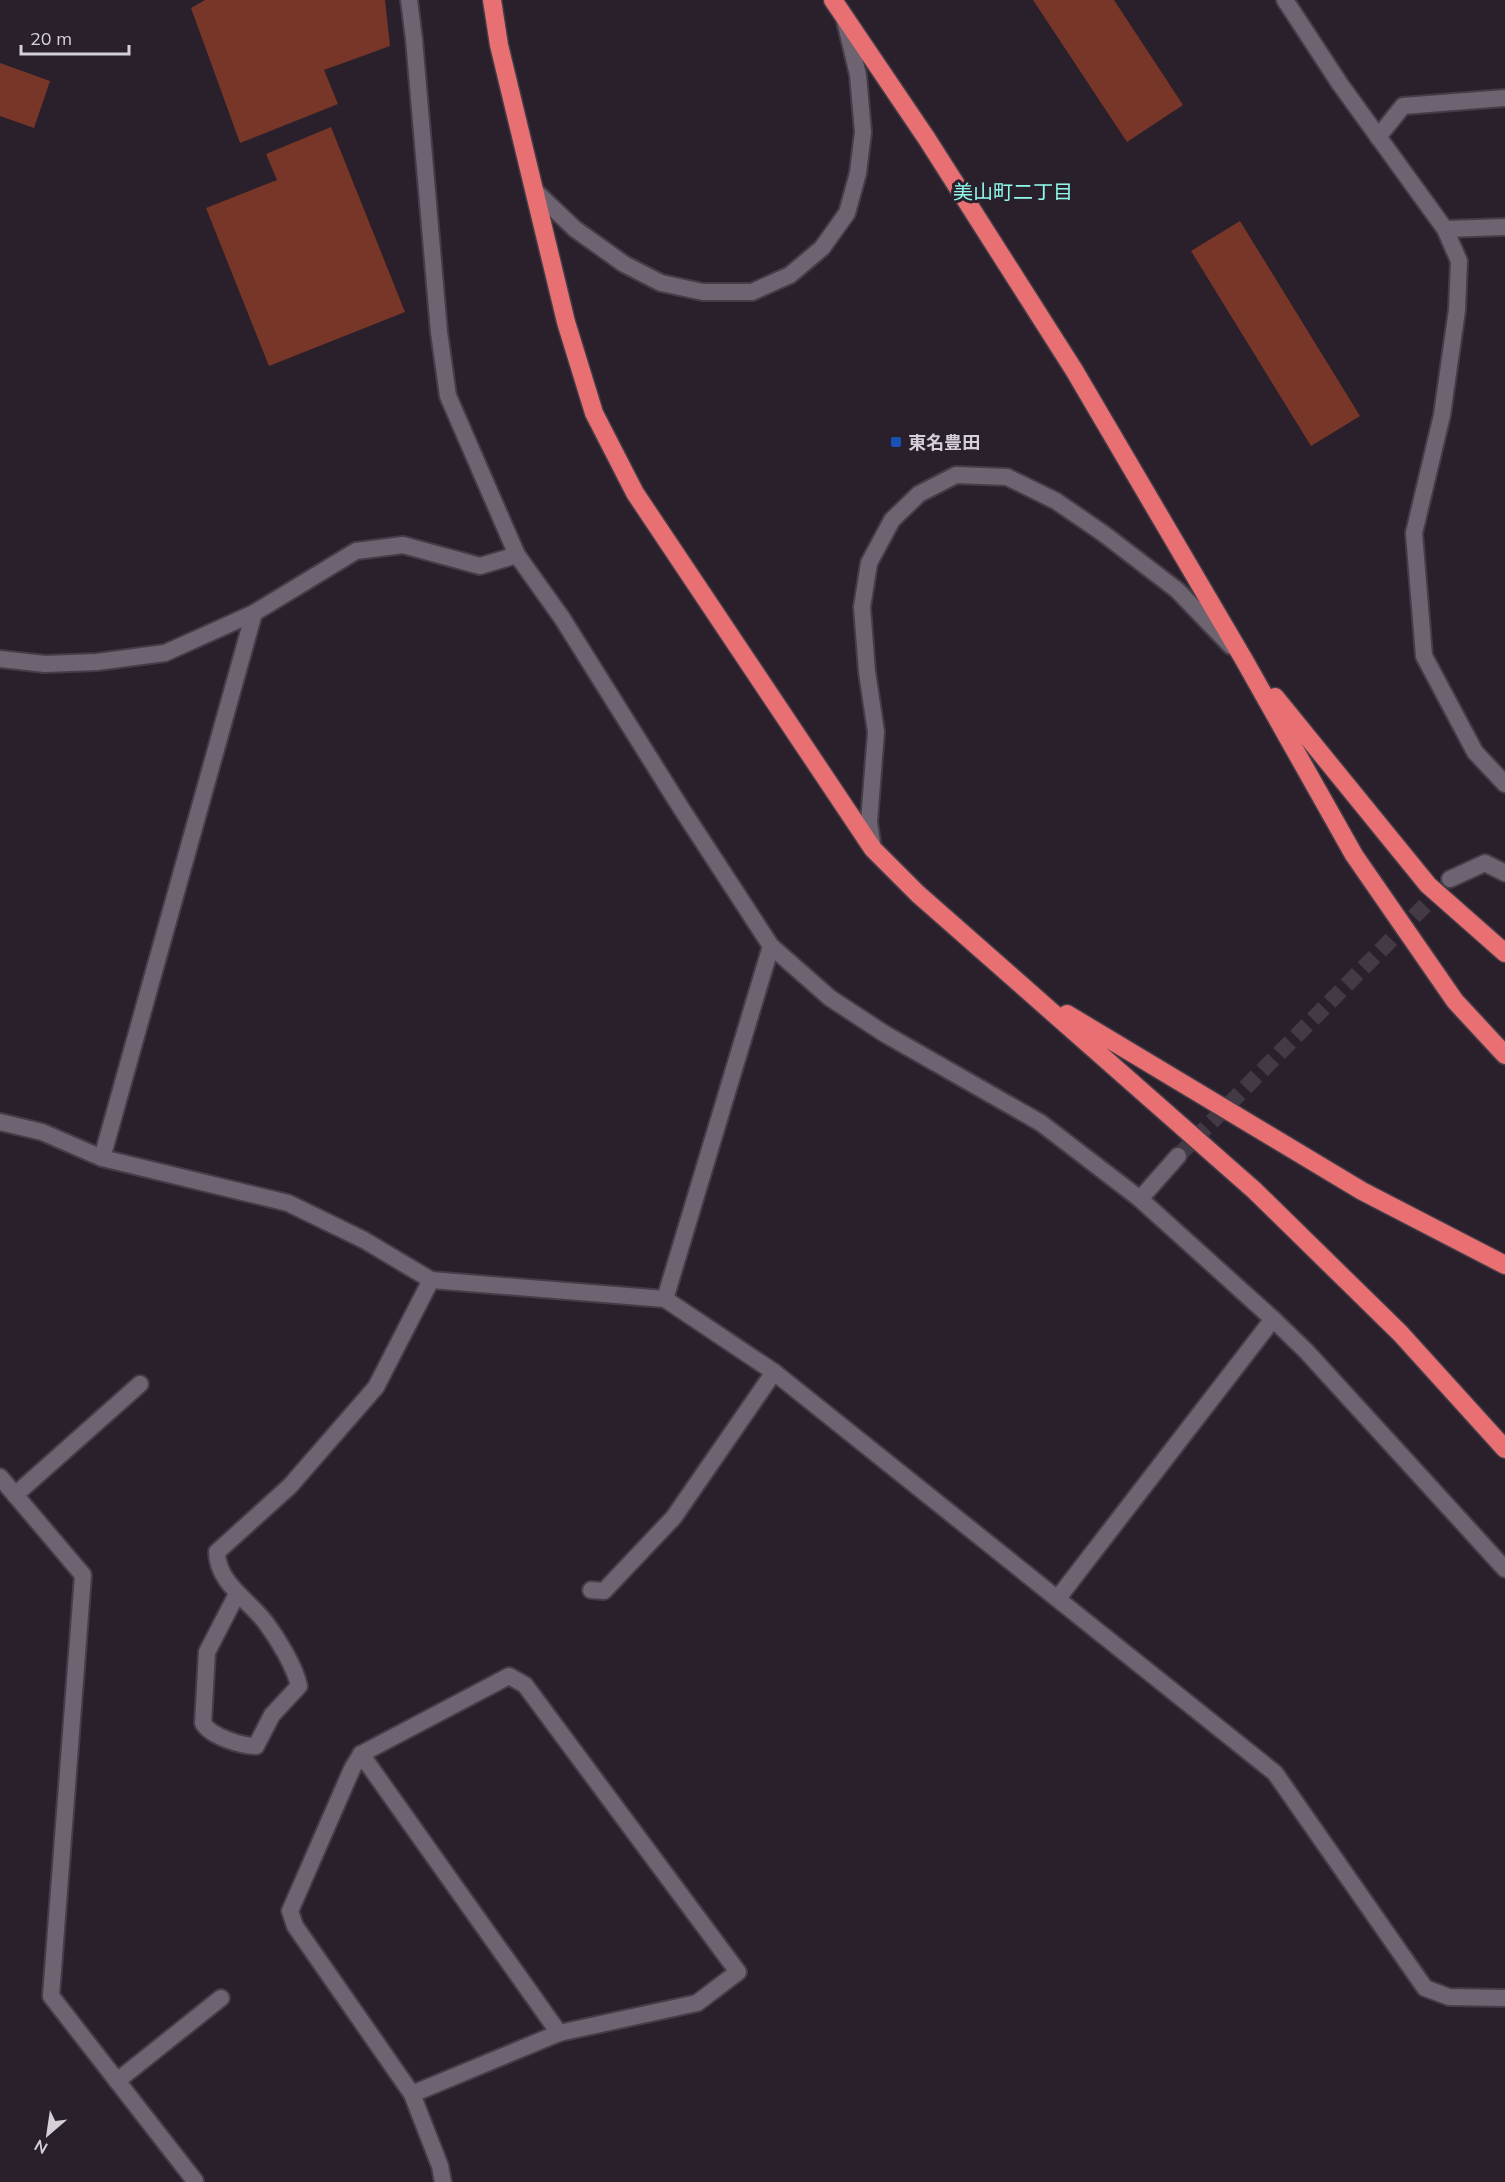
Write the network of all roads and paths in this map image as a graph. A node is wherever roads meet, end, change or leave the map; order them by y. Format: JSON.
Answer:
{"nodes":[{"id":1,"x":409,"y":0,"type":"edge"},
{"id":2,"x":492,"y":0,"type":"edge"},
{"id":3,"x":833,"y":0,"type":"edge"},
{"id":4,"x":1285,"y":0,"type":"edge"},
{"id":5,"x":844,"y":17,"type":"junction"},
{"id":6,"x":1505,"y":98,"type":"edge"},
{"id":7,"x":1378,"y":137,"type":"junction"},
{"id":8,"x":534,"y":190,"type":"junction"},
{"id":9,"x":1505,"y":227,"type":"edge"},
{"id":10,"x":1445,"y":229,"type":"junction"},
{"id":11,"x":517,"y":555,"type":"junction"},
{"id":12,"x":254,"y":613,"type":"junction"},
{"id":13,"x":0,"y":658,"type":"edge"},
{"id":14,"x":1243,"y":658,"type":"junction"},
{"id":15,"x":1505,"y":784,"type":"edge"},
{"id":16,"x":873,"y":849,"type":"junction"},
{"id":17,"x":1505,"y":873,"type":"edge"},
{"id":18,"x":1450,"y":879,"type":"tunnel mouth"},
{"id":19,"x":771,"y":946,"type":"junction"},
{"id":20,"x":1505,"y":953,"type":"edge"},
{"id":21,"x":1022,"y":987,"type":"junction"},
{"id":22,"x":1505,"y":1055,"type":"edge"},
{"id":23,"x":0,"y":1122,"type":"edge"},
{"id":24,"x":1178,"y":1156,"type":"tunnel mouth"},
{"id":25,"x":102,"y":1158,"type":"junction"},
{"id":26,"x":1140,"y":1199,"type":"junction"},
{"id":27,"x":1505,"y":1265,"type":"edge"},
{"id":28,"x":431,"y":1280,"type":"junction"},
{"id":29,"x":665,"y":1299,"type":"junction"},
{"id":30,"x":1274,"y":1319,"type":"junction"},
{"id":31,"x":774,"y":1372,"type":"junction"},
{"id":32,"x":140,"y":1384,"type":"dead end"},
{"id":33,"x":1505,"y":1449,"type":"edge"},
{"id":34,"x":0,"y":1477,"type":"edge"},
{"id":35,"x":15,"y":1495,"type":"junction"},
{"id":36,"x":1505,"y":1569,"type":"edge"},
{"id":37,"x":591,"y":1590,"type":"dead end"},
{"id":38,"x":237,"y":1594,"type":"junction"},
{"id":39,"x":1058,"y":1598,"type":"junction"},
{"id":40,"x":361,"y":1754,"type":"junction"},
{"id":41,"x":221,"y":1998,"type":"dead end"},
{"id":42,"x":1505,"y":1998,"type":"edge"},
{"id":43,"x":559,"y":2033,"type":"junction"},
{"id":44,"x":117,"y":2081,"type":"junction"},
{"id":45,"x":412,"y":2094,"type":"junction"},
{"id":46,"x":194,"y":2182,"type":"edge"},
{"id":47,"x":443,"y":2182,"type":"edge"}],
"edges":[{"from":1,"to":11,"type":"street"},
{"from":2,"to":8,"type":"highway"},
{"from":3,"to":5,"type":"highway"},
{"from":4,"to":7,"type":"street"},
{"from":5,"to":8,"type":"street"},
{"from":5,"to":14,"type":"highway"},
{"from":6,"to":7,"type":"street"},
{"from":7,"to":10,"type":"street"},
{"from":8,"to":16,"type":"highway"},
{"from":9,"to":10,"type":"street"},
{"from":10,"to":15,"type":"street"},
{"from":11,"to":12,"type":"street"},
{"from":11,"to":19,"type":"street"},
{"from":12,"to":13,"type":"street"},
{"from":12,"to":25,"type":"street"},
{"from":14,"to":16,"type":"street"},
{"from":14,"to":20,"type":"highway"},
{"from":14,"to":22,"type":"highway"},
{"from":16,"to":21,"type":"highway"},
{"from":17,"to":18,"type":"street"},
{"from":19,"to":26,"type":"street"},
{"from":19,"to":29,"type":"street"},
{"from":21,"to":27,"type":"highway"},
{"from":21,"to":33,"type":"highway"},
{"from":23,"to":25,"type":"street"},
{"from":24,"to":26,"type":"street"},
{"from":25,"to":28,"type":"street"},
{"from":26,"to":30,"type":"street"},
{"from":28,"to":29,"type":"street"},
{"from":28,"to":38,"type":"street"},
{"from":29,"to":31,"type":"street"},
{"from":30,"to":36,"type":"street"},
{"from":30,"to":39,"type":"street"},
{"from":31,"to":37,"type":"street"},
{"from":31,"to":39,"type":"street"},
{"from":32,"to":35,"type":"street"},
{"from":34,"to":35,"type":"street"},
{"from":35,"to":44,"type":"street"},
{"from":38,"to":38,"type":"street"},
{"from":39,"to":42,"type":"street"},
{"from":40,"to":43,"type":"street"},
{"from":40,"to":43,"type":"street"},
{"from":40,"to":45,"type":"street"},
{"from":41,"to":44,"type":"street"},
{"from":43,"to":45,"type":"street"},
{"from":44,"to":46,"type":"street"},
{"from":45,"to":47,"type":"street"}]}
